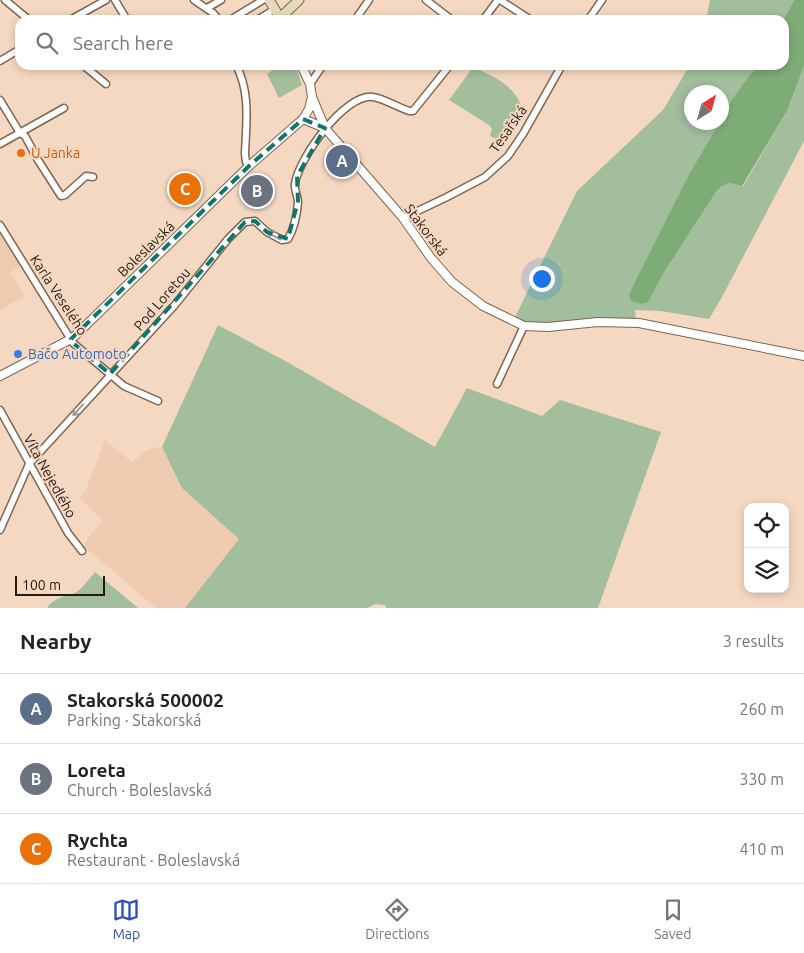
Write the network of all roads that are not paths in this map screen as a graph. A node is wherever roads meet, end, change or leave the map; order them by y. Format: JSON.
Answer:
{"nodes":[{"id":1,"x":5,"y":0,"type":"edge"},
{"id":2,"x":106,"y":0,"type":"edge"},
{"id":3,"x":115,"y":0,"type":"edge"},
{"id":4,"x":194,"y":0,"type":"edge"},
{"id":5,"x":221,"y":0,"type":"edge"},
{"id":6,"x":263,"y":0,"type":"edge"},
{"id":7,"x":270,"y":0,"type":"edge"},
{"id":8,"x":299,"y":0,"type":"edge"},
{"id":9,"x":369,"y":0,"type":"edge"},
{"id":10,"x":426,"y":0,"type":"edge"},
{"id":11,"x":499,"y":0,"type":"edge"},
{"id":12,"x":602,"y":0,"type":"edge"},
{"id":13,"x":207,"y":8,"type":"junction"},
{"id":14,"x":275,"y":9,"type":"junction"},
{"id":15,"x":22,"y":15,"type":"edge"},
{"id":16,"x":79,"y":15,"type":"edge"},
{"id":17,"x":124,"y":15,"type":"edge"},
{"id":18,"x":214,"y":15,"type":"edge"},
{"id":19,"x":238,"y":15,"type":"edge"},
{"id":20,"x":265,"y":15,"type":"edge"},
{"id":21,"x":278,"y":15,"type":"edge"},
{"id":22,"x":284,"y":15,"type":"edge"},
{"id":23,"x":358,"y":15,"type":"edge"},
{"id":24,"x":446,"y":15,"type":"edge"},
{"id":25,"x":488,"y":15,"type":"edge"},
{"id":26,"x":523,"y":15,"type":"edge"},
{"id":27,"x":592,"y":15,"type":"edge"},
{"id":28,"x":15,"y":52,"type":"edge"},
{"id":29,"x":0,"y":61,"type":"edge"},
{"id":30,"x":89,"y":70,"type":"edge"},
{"id":31,"x":238,"y":70,"type":"edge"},
{"id":32,"x":303,"y":70,"type":"edge"},
{"id":33,"x":320,"y":70,"type":"edge"},
{"id":34,"x":446,"y":70,"type":"edge"},
{"id":35,"x":559,"y":70,"type":"edge"},
{"id":36,"x":106,"y":84,"type":"dead end"},
{"id":37,"x":310,"y":84,"type":"junction"},
{"id":38,"x":312,"y":97,"type":"junction"},
{"id":39,"x":0,"y":100,"type":"edge"},
{"id":40,"x":64,"y":108,"type":"dead end"},
{"id":41,"x":303,"y":119,"type":"junction"},
{"id":42,"x":325,"y":128,"type":"junction"},
{"id":43,"x":20,"y":132,"type":"junction"},
{"id":44,"x":0,"y":144,"type":"edge"},
{"id":45,"x":249,"y":166,"type":"junction"},
{"id":46,"x":93,"y":177,"type":"dead end"},
{"id":47,"x":403,"y":218,"type":"junction"},
{"id":48,"x":0,"y":225,"type":"edge"},
{"id":49,"x":524,"y":326,"type":"junction"},
{"id":50,"x":71,"y":339,"type":"junction"},
{"id":51,"x":804,"y":356,"type":"edge"},
{"id":52,"x":110,"y":374,"type":"junction"},
{"id":53,"x":0,"y":376,"type":"edge"},
{"id":54,"x":497,"y":384,"type":"dead end"},
{"id":55,"x":158,"y":402,"type":"dead end"},
{"id":56,"x":0,"y":410,"type":"edge"},
{"id":57,"x":30,"y":464,"type":"junction"},
{"id":58,"x":1,"y":526,"type":"edge"},
{"id":59,"x":82,"y":551,"type":"dead end"}],
"edges":[{"from":1,"to":15,"type":"street"},
{"from":2,"to":16,"type":"street"},
{"from":3,"to":17,"type":"street"},
{"from":4,"to":13,"type":"street"},
{"from":5,"to":13,"type":"street"},
{"from":6,"to":19,"type":"street"},
{"from":7,"to":14,"type":"main road"},
{"from":8,"to":22,"type":"main road"},
{"from":9,"to":23,"type":"street"},
{"from":10,"to":24,"type":"street"},
{"from":11,"to":25,"type":"street"},
{"from":11,"to":26,"type":"street"},
{"from":12,"to":27,"type":"street"},
{"from":13,"to":18,"type":"street"},
{"from":14,"to":20,"type":"street"},
{"from":14,"to":21,"type":"main road"},
{"from":28,"to":29,"type":"street"},
{"from":30,"to":36,"type":"street"},
{"from":31,"to":45,"type":"street"},
{"from":32,"to":37,"type":"street"},
{"from":33,"to":37,"type":"street"},
{"from":34,"to":42,"type":"street","name":"Pod Loretou"},
{"from":35,"to":47,"type":"street","name":"Tesařská"},
{"from":37,"to":38,"type":"street"},
{"from":38,"to":41,"type":"street","name":"Boleslavská"},
{"from":38,"to":42,"type":"street"},
{"from":39,"to":43,"type":"street"},
{"from":40,"to":43,"type":"street"},
{"from":41,"to":42,"type":"street"},
{"from":41,"to":45,"type":"street","name":"Boleslavská"},
{"from":42,"to":47,"type":"street","name":"Stakorská"},
{"from":42,"to":52,"type":"street","name":"Pod Loretou","one_way":true},
{"from":43,"to":44,"type":"street"},
{"from":43,"to":46,"type":"street"},
{"from":45,"to":50,"type":"street","name":"Boleslavská"},
{"from":47,"to":49,"type":"street","name":"Stakorská"},
{"from":48,"to":50,"type":"street","name":"Karla Veselého"},
{"from":49,"to":51,"type":"street","name":"Stakorská"},
{"from":49,"to":54,"type":"street"},
{"from":50,"to":52,"type":"street","name":"Karla Veselého"},
{"from":50,"to":53,"type":"street","name":"Boleslavská"},
{"from":52,"to":55,"type":"street","name":"Karla Veselého"},
{"from":52,"to":57,"type":"street","name":"Pod Loretou","one_way":true},
{"from":56,"to":57,"type":"street","name":"Víta Nejedlého"},
{"from":57,"to":58,"type":"street","name":"Pod Loretou"},
{"from":57,"to":59,"type":"street","name":"Víta Nejedlého"}]}
